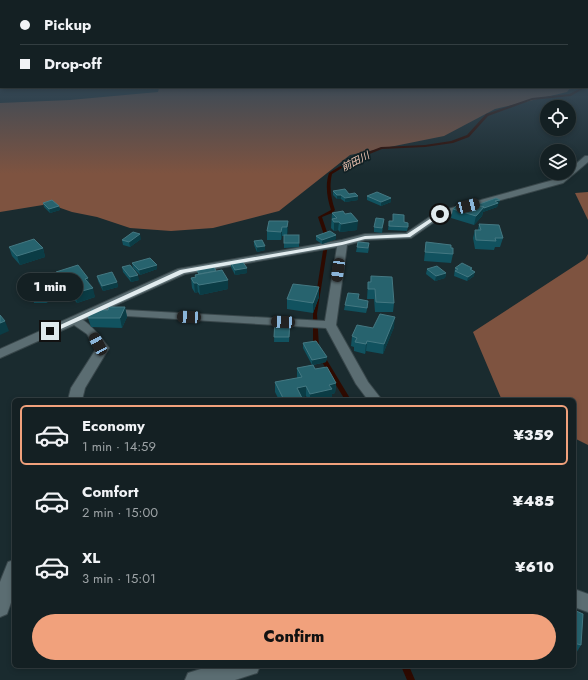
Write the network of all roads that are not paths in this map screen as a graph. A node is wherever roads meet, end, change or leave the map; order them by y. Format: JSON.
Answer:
{"nodes":[{"id":1,"x":588,"y":158,"type":"edge"},
{"id":2,"x":342,"y":243,"type":"junction"},
{"id":3,"x":95,"y":311,"type":"junction"},
{"id":4,"x":75,"y":320,"type":"junction"},
{"id":5,"x":330,"y":325,"type":"junction"},
{"id":6,"x":0,"y":354,"type":"edge"},
{"id":7,"x":76,"y":398,"type":"edge"},
{"id":8,"x":374,"y":398,"type":"edge"},
{"id":9,"x":12,"y":574,"type":"edge"},
{"id":10,"x":576,"y":599,"type":"edge"},
{"id":11,"x":588,"y":602,"type":"edge"},
{"id":12,"x":0,"y":608,"type":"edge"},
{"id":13,"x":242,"y":668,"type":"edge"},
{"id":14,"x":195,"y":680,"type":"edge"}],
"edges":[{"from":1,"to":2,"type":"street"},
{"from":2,"to":3,"type":"street"},
{"from":2,"to":5,"type":"street"},
{"from":3,"to":4,"type":"street"},
{"from":3,"to":5,"type":"street"},
{"from":4,"to":6,"type":"street"},
{"from":4,"to":7,"type":"street"},
{"from":5,"to":8,"type":"street"},
{"from":9,"to":12,"type":"street"},
{"from":10,"to":11,"type":"street"},
{"from":13,"to":14,"type":"street"}]}
